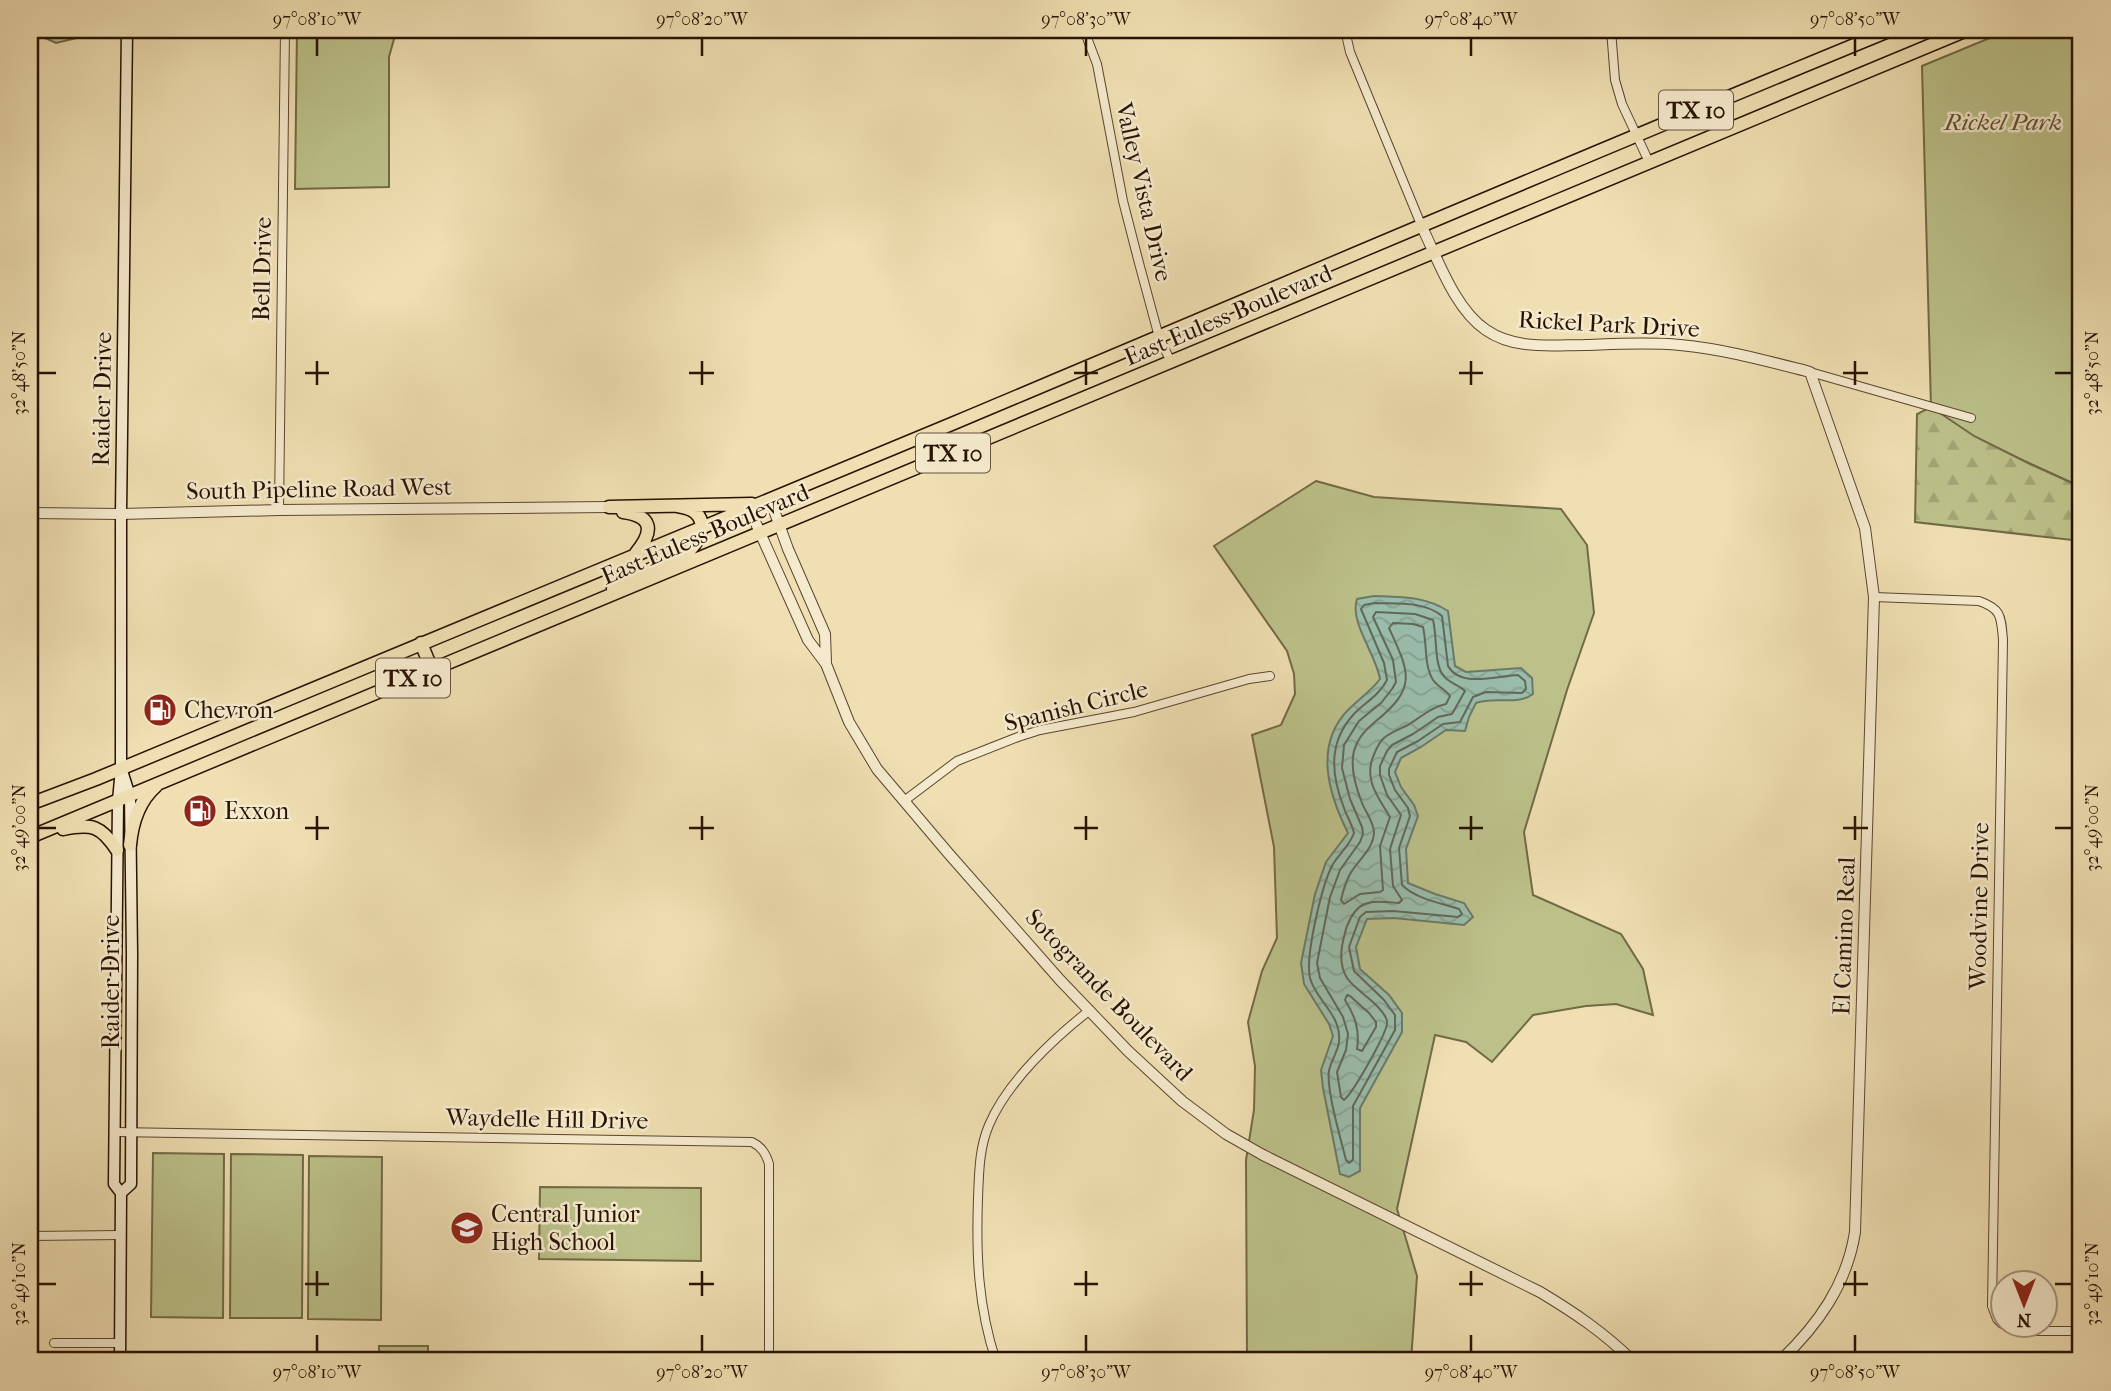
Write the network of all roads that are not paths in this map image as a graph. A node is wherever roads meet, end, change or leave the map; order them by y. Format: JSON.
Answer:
{"nodes":[{"id":1,"x":127,"y":30,"type":"edge"},
{"id":2,"x":285,"y":30,"type":"edge"},
{"id":3,"x":1084,"y":30,"type":"edge"},
{"id":4,"x":1345,"y":30,"type":"edge"},
{"id":5,"x":1611,"y":30,"type":"edge"},
{"id":6,"x":1891,"y":30,"type":"edge"},
{"id":7,"x":1967,"y":30,"type":"edge"},
{"id":8,"x":1636,"y":134,"type":"junction"},
{"id":9,"x":1649,"y":162,"type":"junction"},
{"id":10,"x":1422,"y":227,"type":"junction"},
{"id":11,"x":1434,"y":252,"type":"junction"},
{"id":12,"x":1159,"y":337,"type":"junction"},
{"id":13,"x":1171,"y":362,"type":"junction"},
{"id":14,"x":1810,"y":372,"type":"junction"},
{"id":15,"x":1971,"y":418,"type":"dead end"},
{"id":16,"x":759,"y":504,"type":"junction"},
{"id":17,"x":677,"y":506,"type":"junction"},
{"id":18,"x":609,"y":507,"type":"junction"},
{"id":19,"x":279,"y":510,"type":"junction"},
{"id":20,"x":30,"y":513,"type":"edge"},
{"id":21,"x":121,"y":514,"type":"junction"},
{"id":22,"x":779,"y":526,"type":"junction"},
{"id":23,"x":702,"y":528,"type":"junction"},
{"id":24,"x":761,"y":534,"type":"junction"},
{"id":25,"x":635,"y":555,"type":"junction"},
{"id":26,"x":1874,"y":597,"type":"junction"},
{"id":27,"x":593,"y":603,"type":"junction"},
{"id":28,"x":421,"y":643,"type":"junction"},
{"id":29,"x":826,"y":664,"type":"junction"},
{"id":30,"x":432,"y":670,"type":"junction"},
{"id":31,"x":1270,"y":676,"type":"dead end"},
{"id":32,"x":121,"y":768,"type":"junction"},
{"id":33,"x":160,"y":783,"type":"junction"},
{"id":34,"x":124,"y":798,"type":"junction"},
{"id":35,"x":904,"y":801,"type":"junction"},
{"id":36,"x":30,"y":804,"type":"edge"},
{"id":37,"x":34,"y":836,"type":"edge"},
{"id":38,"x":123,"y":848,"type":"junction"},
{"id":39,"x":117,"y":919,"type":"junction"},
{"id":40,"x":132,"y":919,"type":"junction"},
{"id":41,"x":1090,"y":1010,"type":"junction"},
{"id":42,"x":115,"y":1132,"type":"junction"},
{"id":43,"x":131,"y":1133,"type":"junction"},
{"id":44,"x":121,"y":1193,"type":"junction"},
{"id":45,"x":121,"y":1235,"type":"junction"},
{"id":46,"x":30,"y":1236,"type":"edge"},
{"id":47,"x":1993,"y":1268,"type":"edge"},
{"id":48,"x":2058,"y":1331,"type":"edge"},
{"id":49,"x":2081,"y":1331,"type":"edge"},
{"id":50,"x":54,"y":1343,"type":"dead end"},
{"id":51,"x":120,"y":1343,"type":"junction"},
{"id":52,"x":120,"y":1361,"type":"edge"},
{"id":53,"x":769,"y":1361,"type":"edge"},
{"id":54,"x":996,"y":1361,"type":"edge"},
{"id":55,"x":1633,"y":1361,"type":"edge"},
{"id":56,"x":1780,"y":1361,"type":"edge"}],
"edges":[{"from":1,"to":21,"type":"main road","name":"Raider Drive"},
{"from":2,"to":19,"type":"street","name":"Bell Drive"},
{"from":3,"to":12,"type":"street","name":"Valley Vista Drive"},
{"from":4,"to":10,"type":"street"},
{"from":5,"to":8,"type":"street"},
{"from":6,"to":8,"type":"main road","name":"East Euless Boulevard","number":"TX 10"},
{"from":7,"to":9,"type":"main road","name":"East Euless Boulevard","number":"TX 10"},
{"from":8,"to":9,"type":"street"},
{"from":8,"to":10,"type":"main road","name":"East Euless Boulevard","number":"TX 10"},
{"from":9,"to":11,"type":"main road","name":"East Euless Boulevard","number":"TX 10"},
{"from":10,"to":11,"type":"street","name":"Rickel Park Drive"},
{"from":10,"to":12,"type":"main road","name":"East Euless Boulevard","number":"TX 10"},
{"from":11,"to":13,"type":"main road","name":"East Euless Boulevard","number":"TX 10"},
{"from":11,"to":14,"type":"street","name":"Rickel Park Drive"},
{"from":12,"to":13,"type":"street","name":"Valley Vista Drive"},
{"from":12,"to":16,"type":"main road","name":"East Euless Boulevard","number":"TX 10"},
{"from":13,"to":22,"type":"main road","name":"East Euless Boulevard","number":"TX 10"},
{"from":14,"to":15,"type":"street","name":"Rickel Park Drive"},
{"from":14,"to":26,"type":"street","name":"El Camino Real"},
{"from":16,"to":17,"type":"main road"},
{"from":16,"to":22,"type":"street","name":"Sotogrande Boulevard"},
{"from":16,"to":23,"type":"main road","name":"East Euless Boulevard","number":"TX 10"},
{"from":16,"to":24,"type":"street","name":"Sotogrande Boulevard"},
{"from":17,"to":18,"type":"main road"},
{"from":17,"to":23,"type":"main road"},
{"from":18,"to":19,"type":"street","name":"South Pipeline Road West"},
{"from":18,"to":25,"type":"main road"},
{"from":19,"to":21,"type":"street","name":"South Pipeline Road West"},
{"from":20,"to":21,"type":"street","name":"South Pipeline Road West"},
{"from":21,"to":32,"type":"main road","name":"Raider Drive"},
{"from":22,"to":24,"type":"main road","name":"East Euless Boulevard","number":"TX 10"},
{"from":22,"to":29,"type":"street","name":"Sotogrande Boulevard"},
{"from":23,"to":25,"type":"main road","name":"East Euless Boulevard","number":"TX 10"},
{"from":23,"to":27,"type":"main road"},
{"from":24,"to":27,"type":"main road","name":"East Euless Boulevard","number":"TX 10"},
{"from":24,"to":29,"type":"street","name":"Sotogrande Boulevard"},
{"from":25,"to":28,"type":"main road","name":"East Euless Boulevard","number":"TX 10"},
{"from":26,"to":47,"type":"street","name":"Woodvine Drive"},
{"from":26,"to":56,"type":"street","name":"El Camino Real"},
{"from":27,"to":30,"type":"main road","name":"East Euless Boulevard","number":"TX 10"},
{"from":28,"to":30,"type":"main road"},
{"from":28,"to":32,"type":"main road","name":"East Euless Boulevard","number":"TX 10"},
{"from":29,"to":35,"type":"street","name":"Sotogrande Boulevard"},
{"from":30,"to":33,"type":"main road","name":"East Euless Boulevard","number":"TX 10"},
{"from":31,"to":35,"type":"street","name":"Spanish Circle"},
{"from":32,"to":34,"type":"main road","name":"Raider Drive"},
{"from":32,"to":36,"type":"main road","number":"TX 10"},
{"from":33,"to":34,"type":"main road","name":"East Euless Boulevard","number":"TX 10"},
{"from":33,"to":38,"type":"main road"},
{"from":34,"to":37,"type":"main road","number":"TX 10"},
{"from":34,"to":38,"type":"main road","name":"Raider Drive"},
{"from":35,"to":41,"type":"street","name":"Sotogrande Boulevard"},
{"from":37,"to":38,"type":"main road"},
{"from":38,"to":39,"type":"main road","name":"Raider Drive"},
{"from":38,"to":40,"type":"main road","name":"Raider Drive"},
{"from":39,"to":40,"type":"main road"},
{"from":39,"to":42,"type":"main road","name":"Raider Drive"},
{"from":40,"to":43,"type":"main road","name":"Raider Drive"},
{"from":41,"to":54,"type":"street"},
{"from":41,"to":55,"type":"street","name":"Sotogrande Boulevard"},
{"from":42,"to":43,"type":"street","name":"Waydelle Hill Drive"},
{"from":42,"to":44,"type":"main road","name":"Raider Drive"},
{"from":43,"to":44,"type":"main road","name":"Raider Drive"},
{"from":43,"to":53,"type":"street","name":"Waydelle Hill Drive"},
{"from":44,"to":45,"type":"main road","name":"Raider Drive"},
{"from":45,"to":46,"type":"street"},
{"from":45,"to":51,"type":"main road","name":"Raider Drive"},
{"from":48,"to":49,"type":"street","name":"Woodvine Drive"},
{"from":50,"to":51,"type":"street"},
{"from":51,"to":52,"type":"main road","name":"Raider Drive"}]}
